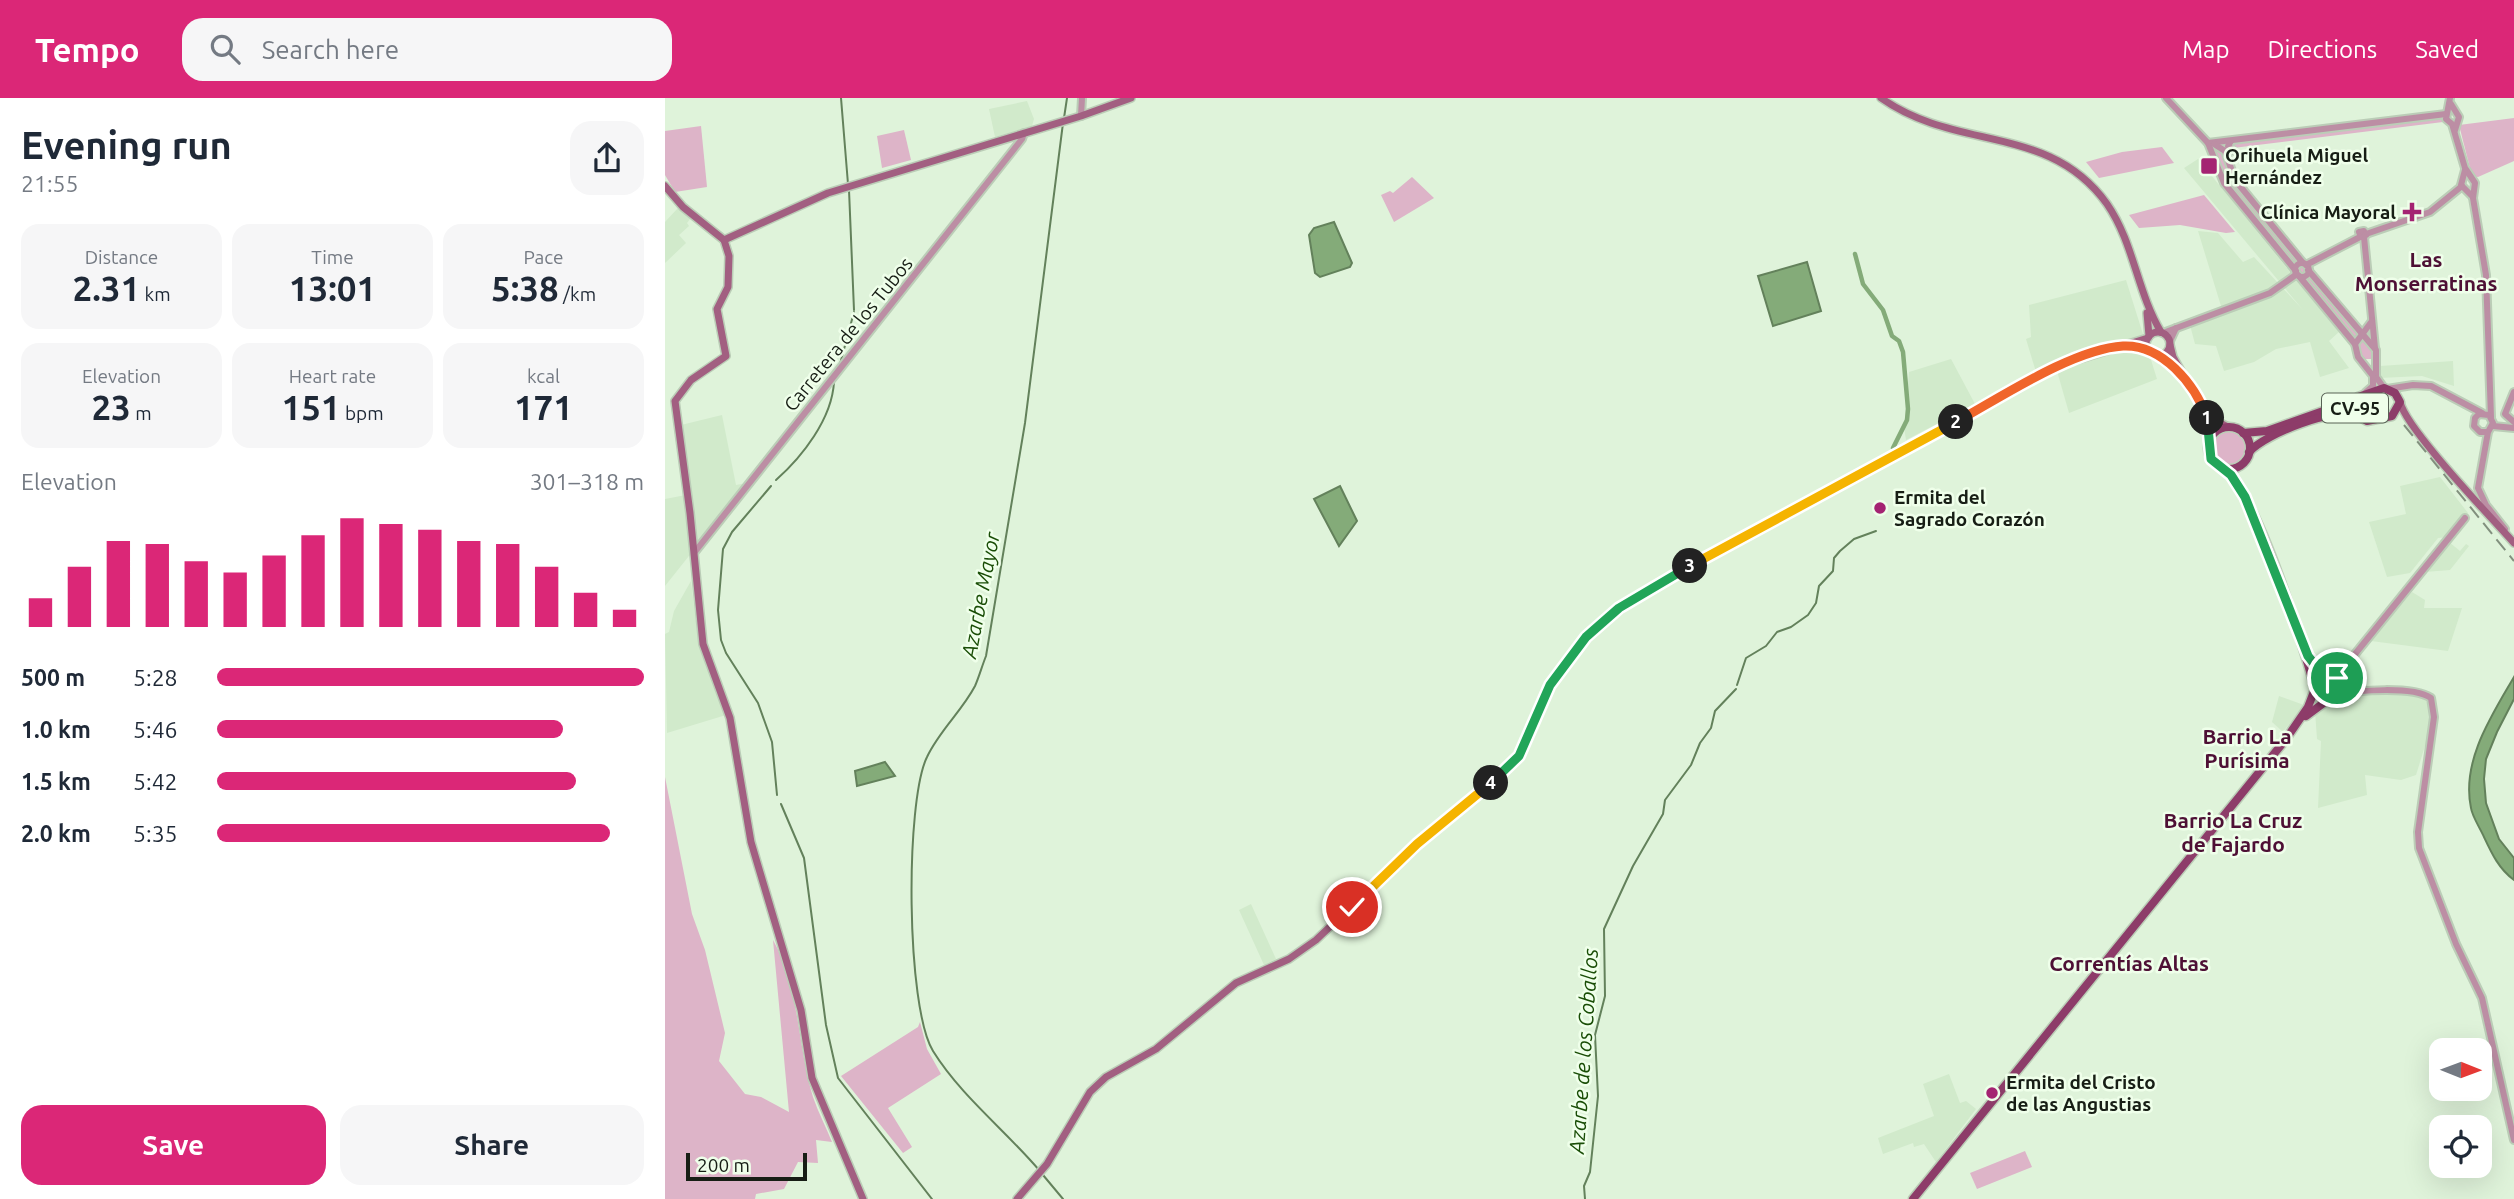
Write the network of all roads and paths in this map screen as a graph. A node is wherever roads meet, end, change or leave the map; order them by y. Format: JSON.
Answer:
{"nodes":[{"id":1,"x":1082,"y":98,"type":"edge"},
{"id":2,"x":1131,"y":98,"type":"edge"},
{"id":3,"x":1881,"y":98,"type":"edge"},
{"id":4,"x":2166,"y":98,"type":"edge"},
{"id":5,"x":2450,"y":107,"type":"edge"},
{"id":6,"x":1077,"y":118,"type":"junction"},
{"id":7,"x":2454,"y":124,"type":"junction"},
{"id":8,"x":1024,"y":133,"type":"junction"},
{"id":9,"x":2231,"y":141,"type":"junction"},
{"id":10,"x":2214,"y":144,"type":"junction"},
{"id":11,"x":2234,"y":151,"type":"dead end"},
{"id":12,"x":2468,"y":177,"type":"junction"},
{"id":13,"x":665,"y":186,"type":"edge"},
{"id":14,"x":2467,"y":188,"type":"junction"},
{"id":15,"x":2363,"y":235,"type":"junction"},
{"id":16,"x":724,"y":240,"type":"junction"},
{"id":17,"x":2307,"y":266,"type":"junction"},
{"id":18,"x":2297,"y":274,"type":"junction"},
{"id":19,"x":2144,"y":299,"type":"junction"},
{"id":20,"x":2373,"y":316,"type":"junction"},
{"id":21,"x":2177,"y":326,"type":"junction"},
{"id":22,"x":2162,"y":332,"type":"junction"},
{"id":23,"x":2363,"y":335,"type":"junction"},
{"id":24,"x":2148,"y":337,"type":"junction"},
{"id":25,"x":2170,"y":343,"type":"junction"},
{"id":26,"x":2355,"y":344,"type":"junction"},
{"id":27,"x":2122,"y":346,"type":"junction"},
{"id":28,"x":2375,"y":348,"type":"junction"},
{"id":29,"x":2154,"y":355,"type":"junction"},
{"id":30,"x":2362,"y":362,"type":"junction"},
{"id":31,"x":2375,"y":362,"type":"junction"},
{"id":32,"x":2190,"y":384,"type":"junction"},
{"id":33,"x":2406,"y":386,"type":"junction"},
{"id":34,"x":2386,"y":389,"type":"junction"},
{"id":35,"x":2366,"y":392,"type":"junction"},
{"id":36,"x":2514,"y":392,"type":"edge"},
{"id":37,"x":2357,"y":398,"type":"junction"},
{"id":38,"x":2399,"y":401,"type":"junction"},
{"id":39,"x":2468,"y":407,"type":"junction"},
{"id":40,"x":2206,"y":415,"type":"junction"},
{"id":41,"x":2358,"y":416,"type":"junction"},
{"id":42,"x":2392,"y":416,"type":"junction"},
{"id":43,"x":2489,"y":420,"type":"junction"},
{"id":44,"x":2411,"y":421,"type":"junction"},
{"id":45,"x":2473,"y":423,"type":"junction"},
{"id":46,"x":2514,"y":425,"type":"edge"},
{"id":47,"x":2228,"y":428,"type":"junction"},
{"id":48,"x":2243,"y":433,"type":"junction"},
{"id":49,"x":2209,"y":442,"type":"junction"},
{"id":50,"x":2249,"y":452,"type":"junction"},
{"id":51,"x":2243,"y":464,"type":"junction"},
{"id":52,"x":2224,"y":468,"type":"junction"},
{"id":53,"x":2245,"y":497,"type":"junction"},
{"id":54,"x":2465,"y":518,"type":"dead end"},
{"id":55,"x":2514,"y":540,"type":"edge"},
{"id":56,"x":694,"y":554,"type":"junction"},
{"id":57,"x":2300,"y":639,"type":"junction"},
{"id":58,"x":2334,"y":678,"type":"junction"},
{"id":59,"x":2315,"y":686,"type":"junction"},
{"id":60,"x":2352,"y":691,"type":"junction"},
{"id":61,"x":2332,"y":697,"type":"junction"},
{"id":62,"x":2299,"y":723,"type":"junction"},
{"id":63,"x":2514,"y":1140,"type":"edge"},
{"id":64,"x":863,"y":1199,"type":"edge"},
{"id":65,"x":1017,"y":1199,"type":"edge"},
{"id":66,"x":1913,"y":1199,"type":"edge"}],
"edges":[{"from":1,"to":6,"type":"street"},
{"from":2,"to":6,"type":"main road"},
{"from":3,"to":19,"type":"main road"},
{"from":4,"to":10,"type":"street"},
{"from":5,"to":7,"type":"street"},
{"from":5,"to":7,"type":"street"},
{"from":5,"to":9,"type":"street"},
{"from":6,"to":8,"type":"main road"},
{"from":7,"to":12,"type":"street"},
{"from":8,"to":16,"type":"main road"},
{"from":8,"to":56,"type":"street","name":"Carretera de los Tubos"},
{"from":9,"to":10,"type":"street"},
{"from":9,"to":11,"type":"street"},
{"from":10,"to":17,"type":"street"},
{"from":10,"to":18,"type":"street"},
{"from":12,"to":14,"type":"street"},
{"from":12,"to":14,"type":"street"},
{"from":13,"to":16,"type":"main road"},
{"from":14,"to":15,"type":"street"},
{"from":14,"to":43,"type":"street"},
{"from":15,"to":17,"type":"street"},
{"from":15,"to":20,"type":"street"},
{"from":16,"to":56,"type":"main road"},
{"from":17,"to":18,"type":"street"},
{"from":17,"to":18,"type":"street"},
{"from":17,"to":23,"type":"street"},
{"from":18,"to":21,"type":"street"},
{"from":18,"to":26,"type":"street"},
{"from":19,"to":22,"type":"main road"},
{"from":19,"to":24,"type":"main road"},
{"from":20,"to":23,"type":"street"},
{"from":20,"to":28,"type":"street"},
{"from":21,"to":22,"type":"street"},
{"from":21,"to":25,"type":"street"},
{"from":22,"to":24,"type":"main road"},
{"from":22,"to":25,"type":"main road"},
{"from":23,"to":26,"type":"street"},
{"from":23,"to":28,"type":"street"},
{"from":24,"to":27,"type":"main road"},
{"from":24,"to":29,"type":"main road"},
{"from":25,"to":29,"type":"main road"},
{"from":25,"to":32,"type":"main road"},
{"from":26,"to":30,"type":"street"},
{"from":27,"to":29,"type":"main road"},
{"from":27,"to":65,"type":"main road"},
{"from":28,"to":31,"type":"street"},
{"from":29,"to":32,"type":"main road"},
{"from":30,"to":31,"type":"street"},
{"from":30,"to":35,"type":"street"},
{"from":31,"to":34,"type":"street"},
{"from":32,"to":40,"type":"main road"},
{"from":33,"to":34,"type":"street"},
{"from":33,"to":38,"type":"street"},
{"from":33,"to":39,"type":"street"},
{"from":34,"to":35,"type":"main road","number":"CV-95"},
{"from":34,"to":38,"type":"main road","number":"CV-95"},
{"from":35,"to":37,"type":"main road","number":"CV-95"},
{"from":36,"to":46,"type":"street"},
{"from":37,"to":41,"type":"main road","number":"CV-95"},
{"from":37,"to":48,"type":"main road","number":"CV-95"},
{"from":38,"to":42,"type":"main road","number":"CV-95"},
{"from":38,"to":44,"type":"main road"},
{"from":39,"to":43,"type":"street"},
{"from":39,"to":45,"type":"street"},
{"from":40,"to":47,"type":"main road"},
{"from":40,"to":49,"type":"main road"},
{"from":41,"to":42,"type":"main road","number":"CV-95"},
{"from":41,"to":50,"type":"main road","number":"CV-95"},
{"from":42,"to":44,"type":"main road"},
{"from":43,"to":45,"type":"street"},
{"from":43,"to":45,"type":"street"},
{"from":43,"to":46,"type":"street"},
{"from":43,"to":55,"type":"street"},
{"from":44,"to":55,"type":"main road"},
{"from":47,"to":48,"type":"main road","number":"CV-95"},
{"from":47,"to":49,"type":"main road"},
{"from":48,"to":50,"type":"main road"},
{"from":49,"to":52,"type":"main road"},
{"from":50,"to":51,"type":"main road"},
{"from":51,"to":52,"type":"main road"},
{"from":51,"to":53,"type":"main road"},
{"from":52,"to":53,"type":"main road"},
{"from":53,"to":57,"type":"main road"},
{"from":54,"to":58,"type":"street"},
{"from":56,"to":64,"type":"main road"},
{"from":57,"to":58,"type":"main road"},
{"from":57,"to":59,"type":"main road"},
{"from":58,"to":59,"type":"main road"},
{"from":58,"to":60,"type":"street"},
{"from":58,"to":61,"type":"main road"},
{"from":59,"to":61,"type":"main road"},
{"from":59,"to":62,"type":"main road"},
{"from":60,"to":61,"type":"street"},
{"from":60,"to":63,"type":"street"},
{"from":61,"to":62,"type":"main road"},
{"from":62,"to":66,"type":"main road"}]}
